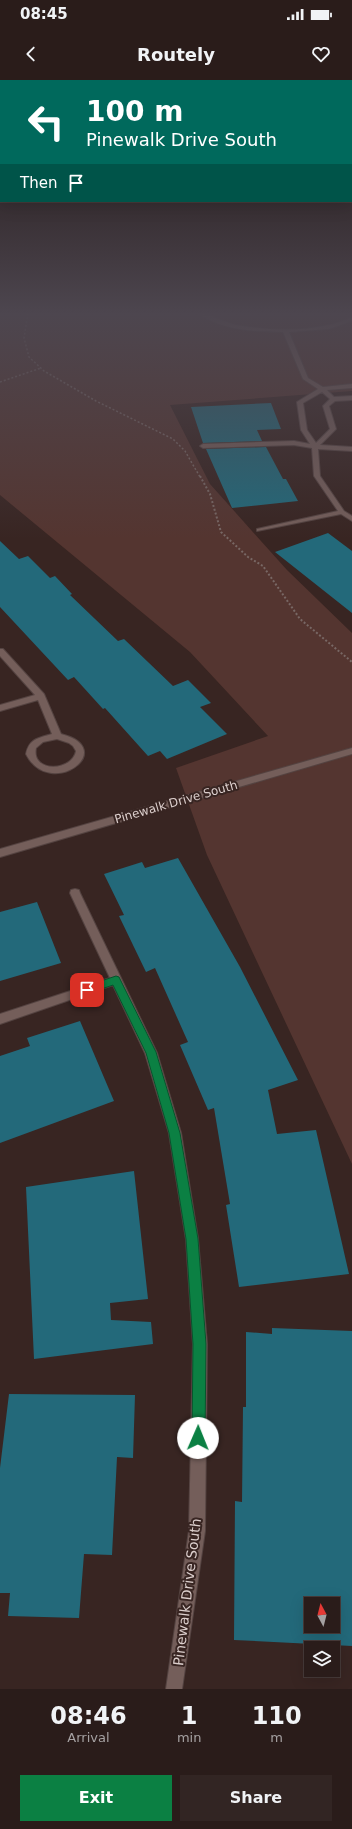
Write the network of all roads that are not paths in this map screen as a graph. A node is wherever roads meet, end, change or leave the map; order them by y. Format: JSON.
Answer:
{"nodes":[{"id":1,"x":322,"y":388,"type":"joint"},
{"id":2,"x":352,"y":398,"type":"edge"},
{"id":3,"x":333,"y":399,"type":"junction"},
{"id":4,"x":203,"y":446,"type":"dead end"},
{"id":5,"x":315,"y":447,"type":"junction"},
{"id":6,"x":352,"y":449,"type":"edge"},
{"id":7,"x":342,"y":512,"type":"junction"},
{"id":8,"x":352,"y":519,"type":"edge"},
{"id":9,"x":259,"y":530,"type":"dead end"},
{"id":10,"x":0,"y":651,"type":"edge"},
{"id":11,"x":41,"y":696,"type":"junction"},
{"id":12,"x":0,"y":708,"type":"edge"},
{"id":13,"x":58,"y":736,"type":"junction"},
{"id":14,"x":352,"y":751,"type":"edge"},
{"id":15,"x":0,"y":853,"type":"edge"},
{"id":16,"x":75,"y":893,"type":"dead end"},
{"id":17,"x":116,"y":980,"type":"junction"},
{"id":18,"x":0,"y":1019,"type":"edge"},
{"id":19,"x":174,"y":1689,"type":"edge"}],
"edges":[{"from":1,"to":3,"type":"street"},
{"from":1,"to":5,"type":"street"},
{"from":2,"to":3,"type":"street"},
{"from":3,"to":5,"type":"street"},
{"from":4,"to":5,"type":"street"},
{"from":5,"to":6,"type":"street"},
{"from":5,"to":7,"type":"street"},
{"from":7,"to":8,"type":"street"},
{"from":7,"to":9,"type":"street"},
{"from":10,"to":11,"type":"street"},
{"from":11,"to":12,"type":"street"},
{"from":11,"to":13,"type":"street"},
{"from":13,"to":13,"type":"street"},
{"from":14,"to":15,"type":"street","name":"Pinewalk Drive South"},
{"from":16,"to":17,"type":"street","name":"Pinewalk Drive South"},
{"from":17,"to":18,"type":"street"},
{"from":17,"to":19,"type":"street","name":"Pinewalk Drive South"}]}
